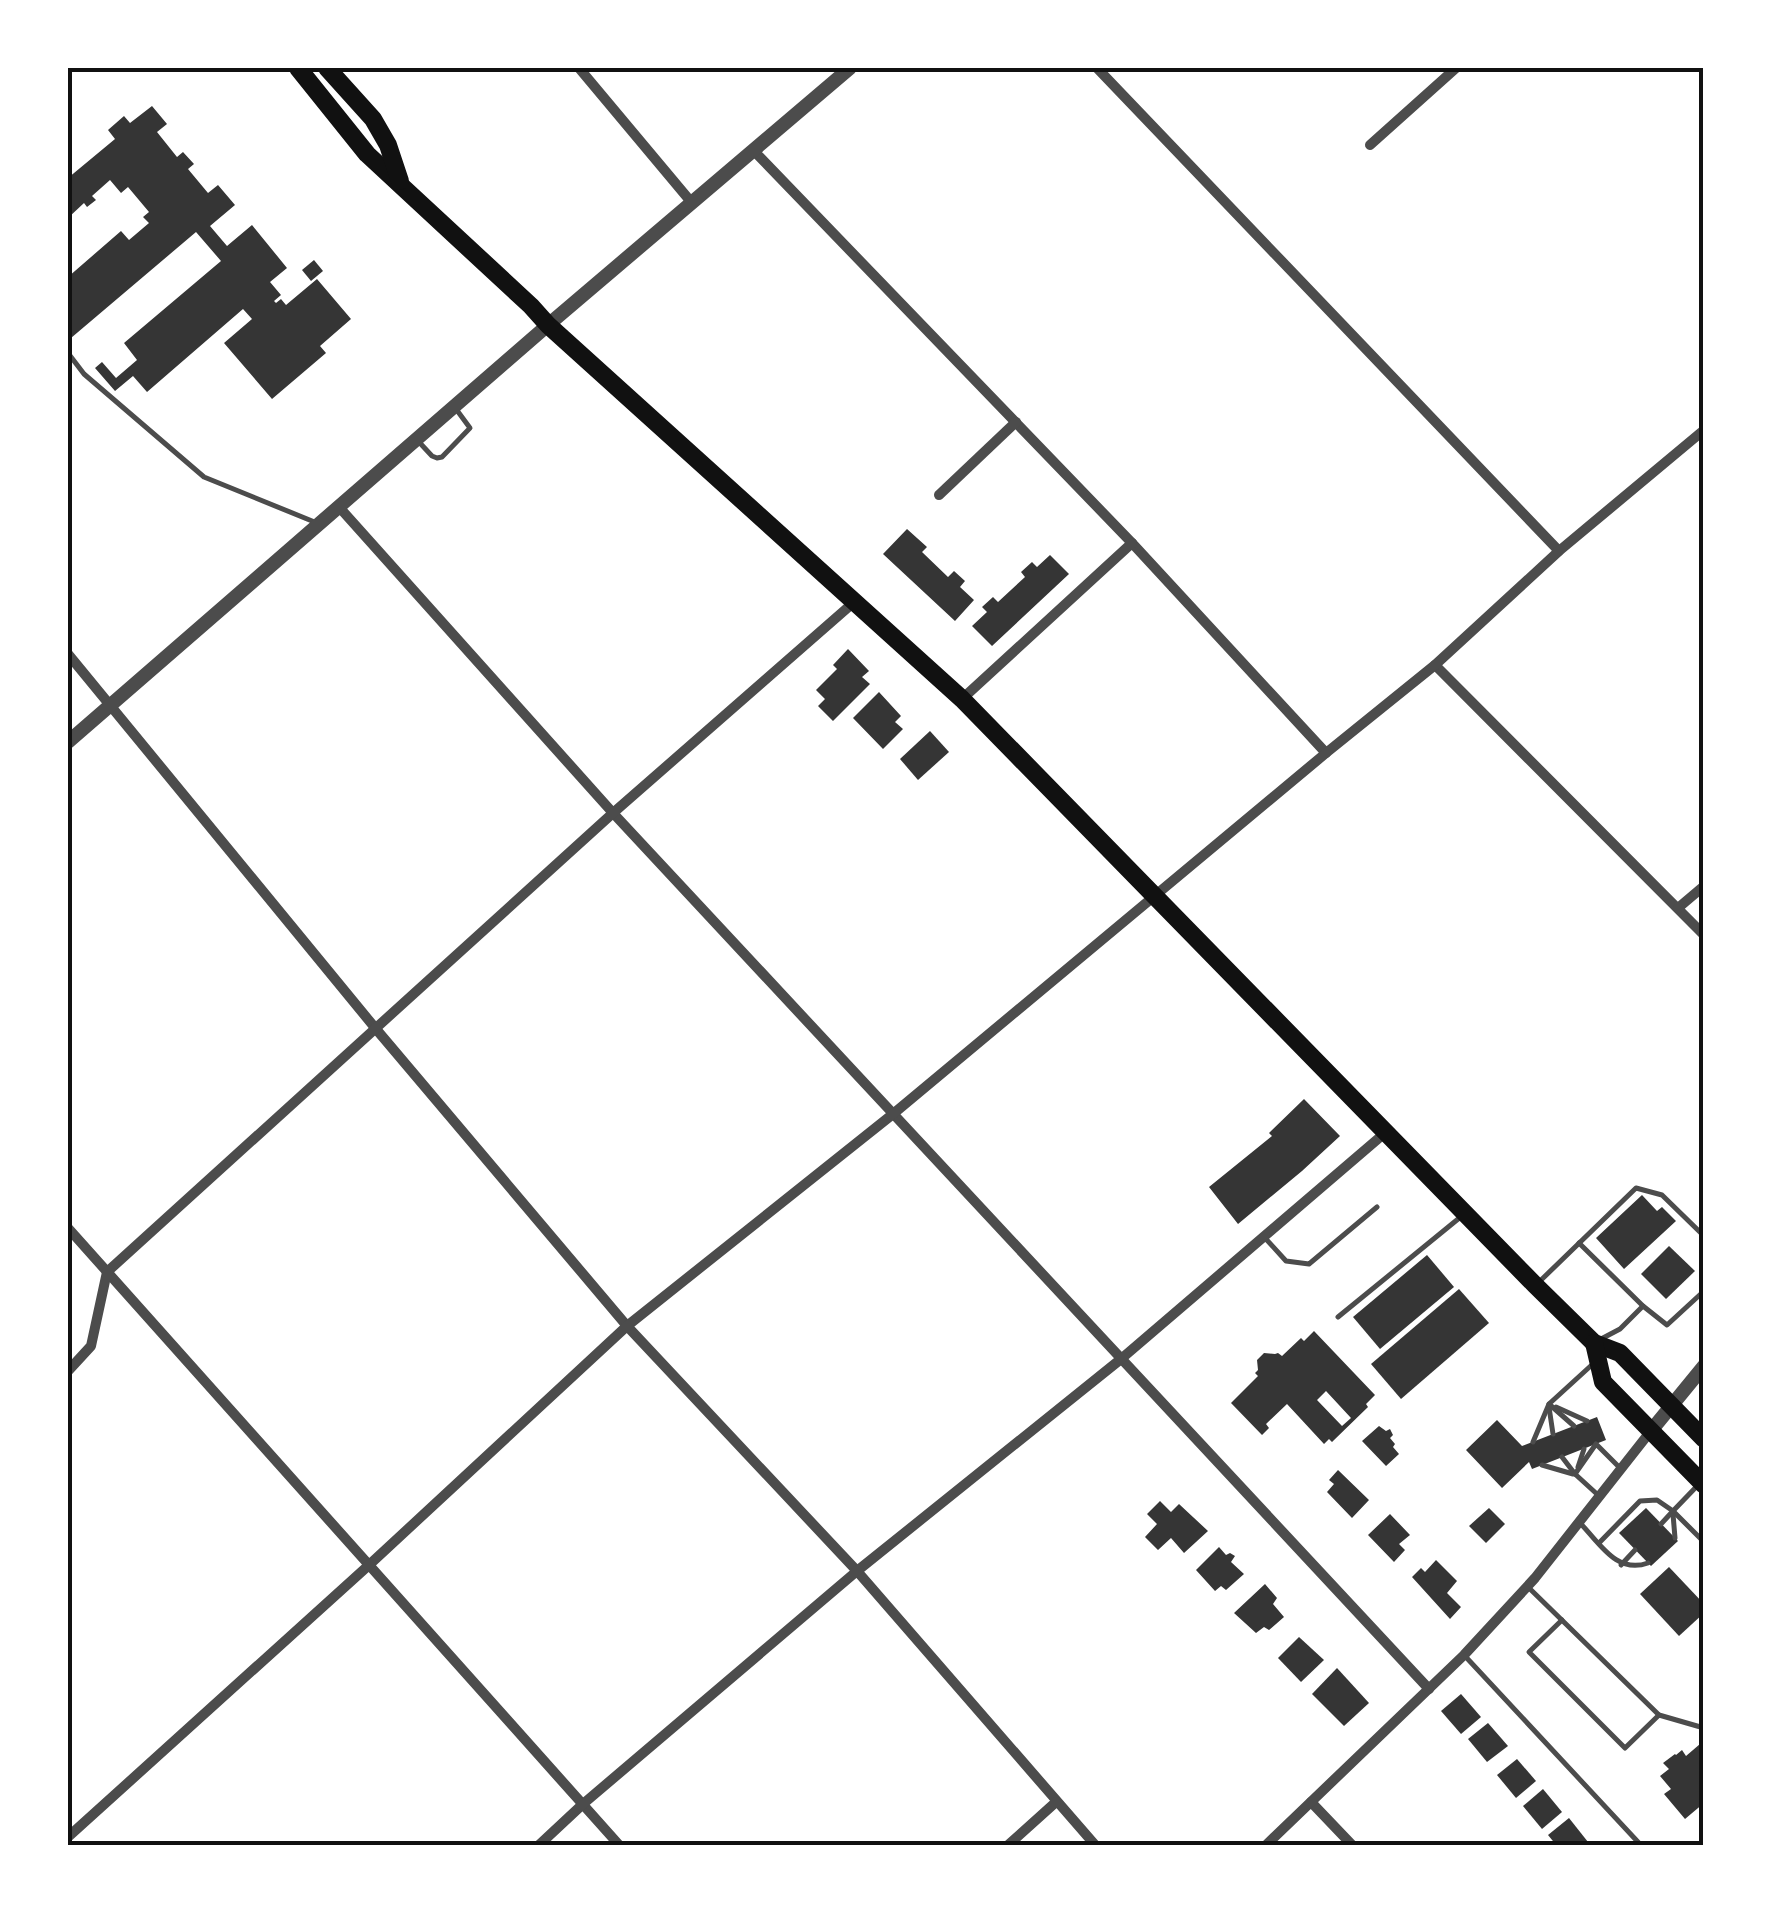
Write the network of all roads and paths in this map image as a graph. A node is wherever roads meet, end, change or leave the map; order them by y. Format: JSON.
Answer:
{"nodes":[{"id":1,"x":298,"y":68,"type":"edge"},
{"id":2,"x":327,"y":68,"type":"edge"},
{"id":3,"x":579,"y":68,"type":"edge"},
{"id":4,"x":850,"y":68,"type":"edge"},
{"id":5,"x":1097,"y":68,"type":"edge"},
{"id":6,"x":1456,"y":68,"type":"edge"},
{"id":7,"x":1370,"y":145,"type":"dead end"},
{"id":8,"x":754,"y":151,"type":"junction"},
{"id":9,"x":402,"y":186,"type":"junction"},
{"id":10,"x":692,"y":204,"type":"junction"},
{"id":11,"x":548,"y":325,"type":"junction"},
{"id":12,"x":68,"y":353,"type":"edge"},
{"id":13,"x":454,"y":407,"type":"junction"},
{"id":14,"x":1016,"y":422,"type":"junction"},
{"id":15,"x":1704,"y":430,"type":"edge"},
{"id":16,"x":416,"y":439,"type":"junction"},
{"id":17,"x":939,"y":495,"type":"dead end"},
{"id":18,"x":339,"y":507,"type":"junction"},
{"id":19,"x":320,"y":524,"type":"junction"},
{"id":20,"x":1132,"y":543,"type":"junction"},
{"id":21,"x":1559,"y":551,"type":"junction"},
{"id":22,"x":853,"y":603,"type":"junction"},
{"id":23,"x":68,"y":654,"type":"edge"},
{"id":24,"x":1436,"y":665,"type":"junction"},
{"id":25,"x":962,"y":700,"type":"junction"},
{"id":26,"x":110,"y":704,"type":"junction"},
{"id":27,"x":68,"y":742,"type":"edge"},
{"id":28,"x":1326,"y":752,"type":"junction"},
{"id":29,"x":613,"y":813,"type":"junction"},
{"id":30,"x":1704,"y":886,"type":"edge"},
{"id":31,"x":1154,"y":897,"type":"junction"},
{"id":32,"x":1678,"y":908,"type":"junction"},
{"id":33,"x":1704,"y":935,"type":"edge"},
{"id":34,"x":376,"y":1029,"type":"junction"},
{"id":35,"x":893,"y":1114,"type":"junction"},
{"id":36,"x":1387,"y":1132,"type":"junction"},
{"id":37,"x":1377,"y":1207,"type":"dead end"},
{"id":38,"x":1466,"y":1213,"type":"junction"},
{"id":39,"x":68,"y":1228,"type":"edge"},
{"id":40,"x":1704,"y":1236,"type":"edge"},
{"id":41,"x":1264,"y":1237,"type":"junction"},
{"id":42,"x":1580,"y":1242,"type":"junction"},
{"id":43,"x":107,"y":1272,"type":"junction"},
{"id":44,"x":1536,"y":1285,"type":"junction"},
{"id":45,"x":1704,"y":1290,"type":"edge"},
{"id":46,"x":1643,"y":1306,"type":"junction"},
{"id":47,"x":1338,"y":1318,"type":"dead end"},
{"id":48,"x":628,"y":1326,"type":"junction"},
{"id":49,"x":1596,"y":1352,"type":"junction"},
{"id":50,"x":1122,"y":1359,"type":"junction"},
{"id":51,"x":1704,"y":1366,"type":"edge"},
{"id":52,"x":68,"y":1371,"type":"edge"},
{"id":53,"x":1548,"y":1404,"type":"junction"},
{"id":54,"x":1671,"y":1404,"type":"junction"},
{"id":55,"x":1588,"y":1420,"type":"dead end"},
{"id":56,"x":1574,"y":1426,"type":"dead end"},
{"id":57,"x":1650,"y":1432,"type":"junction"},
{"id":58,"x":1553,"y":1434,"type":"dead end"},
{"id":59,"x":1704,"y":1439,"type":"edge"},
{"id":60,"x":1532,"y":1442,"type":"dead end"},
{"id":61,"x":1584,"y":1449,"type":"dead end"},
{"id":62,"x":1562,"y":1457,"type":"dead end"},
{"id":63,"x":1542,"y":1465,"type":"dead end"},
{"id":64,"x":1621,"y":1469,"type":"junction"},
{"id":65,"x":1576,"y":1474,"type":"junction"},
{"id":66,"x":1702,"y":1483,"type":"edge"},
{"id":67,"x":1599,"y":1496,"type":"junction"},
{"id":68,"x":1673,"y":1511,"type":"junction"},
{"id":69,"x":1579,"y":1522,"type":"junction"},
{"id":70,"x":1661,"y":1524,"type":"dead end"},
{"id":71,"x":1674,"y":1538,"type":"dead end"},
{"id":72,"x":1599,"y":1542,"type":"junction"},
{"id":73,"x":1704,"y":1542,"type":"edge"},
{"id":74,"x":1635,"y":1550,"type":"dead end"},
{"id":75,"x":1648,"y":1564,"type":"dead end"},
{"id":76,"x":369,"y":1565,"type":"junction"},
{"id":77,"x":1620,"y":1565,"type":"junction"},
{"id":78,"x":857,"y":1571,"type":"junction"},
{"id":79,"x":1527,"y":1586,"type":"junction"},
{"id":80,"x":1562,"y":1620,"type":"junction"},
{"id":81,"x":1464,"y":1655,"type":"junction"},
{"id":82,"x":1429,"y":1689,"type":"junction"},
{"id":83,"x":1659,"y":1715,"type":"junction"},
{"id":84,"x":1704,"y":1728,"type":"edge"},
{"id":85,"x":1056,"y":1802,"type":"junction"},
{"id":86,"x":1310,"y":1802,"type":"junction"},
{"id":87,"x":583,"y":1804,"type":"junction"},
{"id":88,"x":68,"y":1837,"type":"edge"},
{"id":89,"x":1638,"y":1842,"type":"dead end"},
{"id":90,"x":538,"y":1846,"type":"edge"},
{"id":91,"x":620,"y":1846,"type":"edge"},
{"id":92,"x":1006,"y":1846,"type":"edge"},
{"id":93,"x":1096,"y":1846,"type":"edge"},
{"id":94,"x":1265,"y":1846,"type":"edge"},
{"id":95,"x":1354,"y":1846,"type":"edge"}],
"edges":[{"from":1,"to":9,"type":"main road"},
{"from":2,"to":9,"type":"main road"},
{"from":3,"to":10,"type":"street"},
{"from":4,"to":8,"type":"street"},
{"from":5,"to":21,"type":"street"},
{"from":6,"to":7,"type":"street"},
{"from":8,"to":10,"type":"street"},
{"from":8,"to":14,"type":"street"},
{"from":9,"to":11,"type":"main road"},
{"from":10,"to":11,"type":"street"},
{"from":11,"to":13,"type":"street"},
{"from":11,"to":22,"type":"main road"},
{"from":12,"to":19,"type":"lane"},
{"from":13,"to":16,"type":"street"},
{"from":13,"to":16,"type":"lane"},
{"from":14,"to":17,"type":"street"},
{"from":14,"to":20,"type":"street"},
{"from":15,"to":21,"type":"street"},
{"from":16,"to":18,"type":"street"},
{"from":18,"to":19,"type":"street"},
{"from":18,"to":29,"type":"street"},
{"from":19,"to":26,"type":"street"},
{"from":20,"to":25,"type":"street"},
{"from":20,"to":28,"type":"street"},
{"from":21,"to":24,"type":"street"},
{"from":22,"to":25,"type":"main road"},
{"from":22,"to":29,"type":"street"},
{"from":23,"to":26,"type":"street"},
{"from":24,"to":28,"type":"street"},
{"from":24,"to":32,"type":"street"},
{"from":25,"to":31,"type":"main road"},
{"from":26,"to":27,"type":"street"},
{"from":26,"to":34,"type":"street"},
{"from":28,"to":31,"type":"street"},
{"from":29,"to":34,"type":"street"},
{"from":29,"to":35,"type":"street"},
{"from":30,"to":32,"type":"street"},
{"from":31,"to":35,"type":"street"},
{"from":31,"to":36,"type":"main road"},
{"from":32,"to":33,"type":"street"},
{"from":34,"to":43,"type":"street"},
{"from":34,"to":48,"type":"street"},
{"from":35,"to":48,"type":"street"},
{"from":35,"to":50,"type":"street"},
{"from":36,"to":38,"type":"main road"},
{"from":36,"to":41,"type":"street"},
{"from":37,"to":41,"type":"lane"},
{"from":38,"to":44,"type":"main road"},
{"from":38,"to":47,"type":"lane"},
{"from":39,"to":43,"type":"street"},
{"from":40,"to":42,"type":"lane"},
{"from":41,"to":50,"type":"street"},
{"from":42,"to":44,"type":"lane"},
{"from":42,"to":46,"type":"lane"},
{"from":43,"to":52,"type":"street"},
{"from":43,"to":76,"type":"street"},
{"from":44,"to":49,"type":"main road"},
{"from":45,"to":46,"type":"lane"},
{"from":46,"to":49,"type":"lane"},
{"from":48,"to":76,"type":"street"},
{"from":48,"to":78,"type":"street"},
{"from":49,"to":53,"type":"lane"},
{"from":49,"to":54,"type":"main road"},
{"from":49,"to":57,"type":"main road"},
{"from":50,"to":78,"type":"street"},
{"from":50,"to":82,"type":"street"},
{"from":51,"to":54,"type":"street"},
{"from":53,"to":55,"type":"lane"},
{"from":53,"to":56,"type":"lane"},
{"from":53,"to":58,"type":"lane"},
{"from":53,"to":60,"type":"lane"},
{"from":54,"to":57,"type":"street"},
{"from":54,"to":59,"type":"main road"},
{"from":57,"to":64,"type":"street"},
{"from":57,"to":66,"type":"main road"},
{"from":61,"to":65,"type":"lane"},
{"from":62,"to":65,"type":"lane"},
{"from":63,"to":65,"type":"lane"},
{"from":64,"to":65,"type":"lane"},
{"from":64,"to":67,"type":"street"},
{"from":65,"to":67,"type":"lane"},
{"from":66,"to":68,"type":"lane"},
{"from":67,"to":69,"type":"street"},
{"from":68,"to":70,"type":"lane"},
{"from":68,"to":71,"type":"lane"},
{"from":68,"to":72,"type":"lane"},
{"from":68,"to":73,"type":"lane"},
{"from":69,"to":72,"type":"lane"},
{"from":69,"to":79,"type":"street"},
{"from":72,"to":77,"type":"lane"},
{"from":74,"to":77,"type":"lane"},
{"from":75,"to":77,"type":"lane"},
{"from":76,"to":87,"type":"street"},
{"from":76,"to":88,"type":"street"},
{"from":78,"to":85,"type":"street"},
{"from":78,"to":87,"type":"street"},
{"from":79,"to":80,"type":"lane"},
{"from":79,"to":81,"type":"street"},
{"from":80,"to":83,"type":"lane"},
{"from":80,"to":83,"type":"lane"},
{"from":81,"to":82,"type":"street"},
{"from":81,"to":89,"type":"lane"},
{"from":82,"to":86,"type":"street"},
{"from":83,"to":84,"type":"lane"},
{"from":85,"to":92,"type":"street"},
{"from":85,"to":93,"type":"street"},
{"from":86,"to":94,"type":"street"},
{"from":86,"to":95,"type":"street"},
{"from":87,"to":90,"type":"street"},
{"from":87,"to":91,"type":"street"}]}
